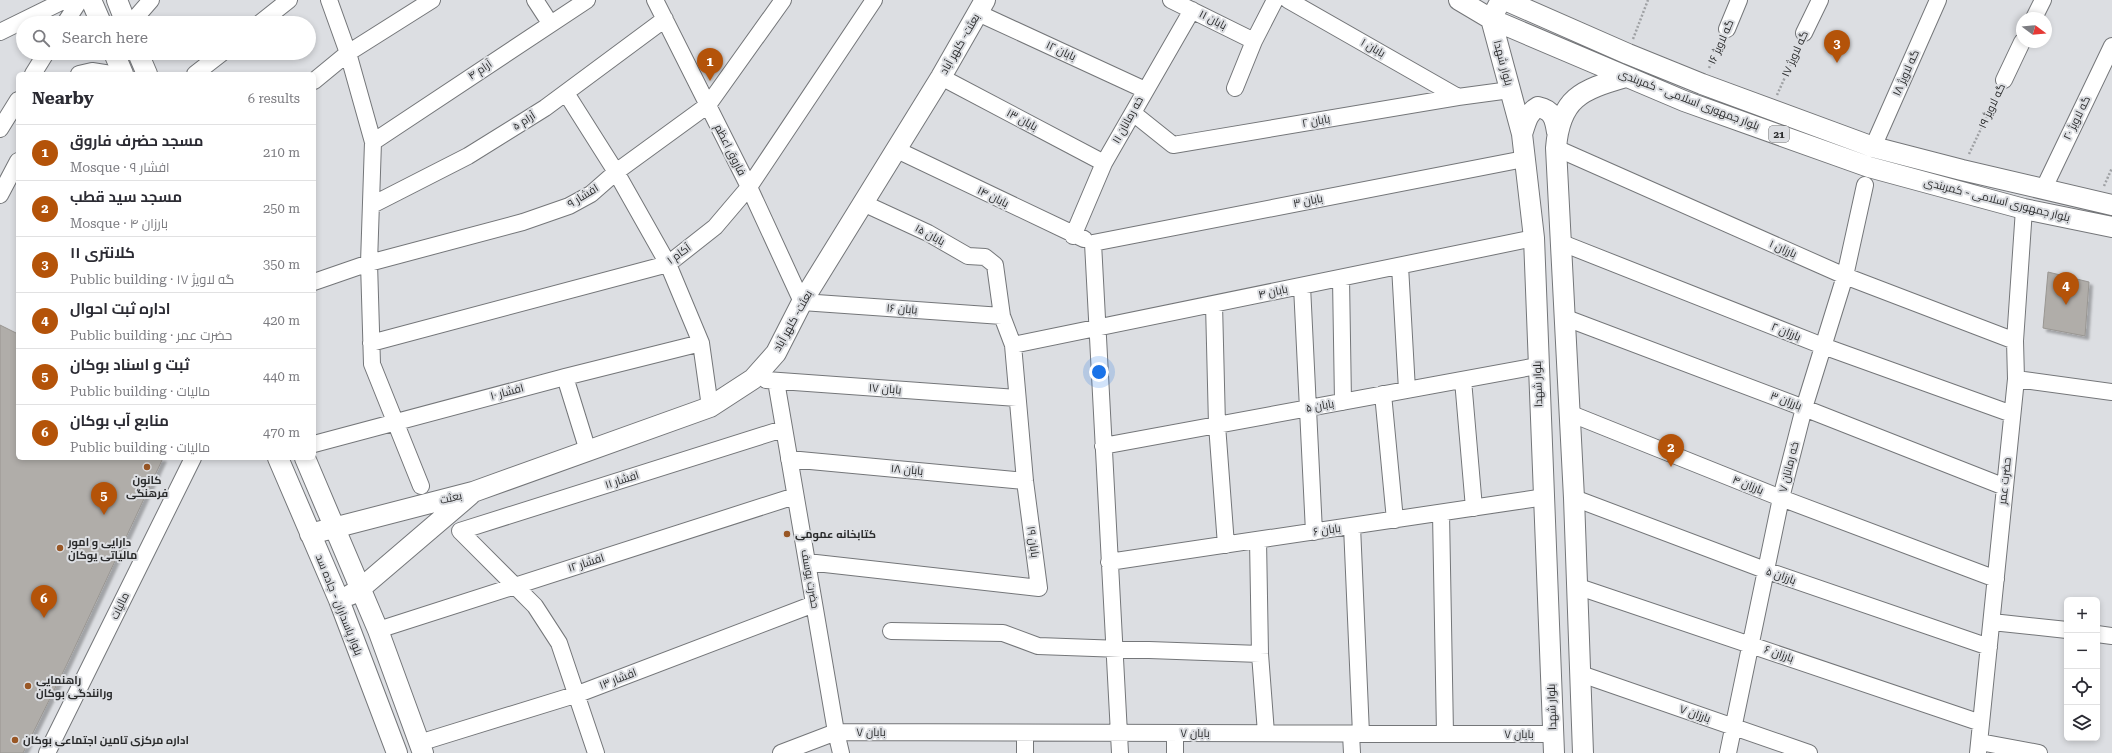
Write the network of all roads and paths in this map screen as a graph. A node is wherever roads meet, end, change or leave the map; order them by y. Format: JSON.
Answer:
{"nodes":[{"id":1,"x":65,"y":0,"type":"edge"},
{"id":2,"x":80,"y":0,"type":"edge"},
{"id":3,"x":91,"y":0,"type":"edge"},
{"id":4,"x":117,"y":0,"type":"edge"},
{"id":5,"x":151,"y":0,"type":"edge"},
{"id":6,"x":289,"y":0,"type":"edge"},
{"id":7,"x":329,"y":0,"type":"edge"},
{"id":8,"x":432,"y":0,"type":"edge"},
{"id":9,"x":535,"y":0,"type":"edge"},
{"id":10,"x":587,"y":0,"type":"edge"},
{"id":11,"x":783,"y":0,"type":"edge"},
{"id":12,"x":874,"y":0,"type":"edge"},
{"id":13,"x":1275,"y":0,"type":"edge"},
{"id":14,"x":1288,"y":0,"type":"edge"},
{"id":15,"x":1460,"y":0,"type":"edge"},
{"id":16,"x":1501,"y":0,"type":"edge"},
{"id":17,"x":1506,"y":0,"type":"edge"},
{"id":18,"x":1648,"y":0,"type":"edge"},
{"id":19,"x":1739,"y":0,"type":"edge"},
{"id":20,"x":1820,"y":0,"type":"edge"},
{"id":21,"x":1938,"y":0,"type":"edge"},
{"id":22,"x":2043,"y":0,"type":"edge"},
{"id":23,"x":656,"y":1,"type":"edge"},
{"id":24,"x":1182,"y":4,"type":"edge"},
{"id":25,"x":982,"y":6,"type":"edge"},
{"id":26,"x":2037,"y":12,"type":"edge"},
{"id":27,"x":32,"y":16,"type":"edge"},
{"id":28,"x":70,"y":16,"type":"edge"},
{"id":29,"x":98,"y":16,"type":"edge"},
{"id":30,"x":123,"y":16,"type":"edge"},
{"id":31,"x":137,"y":16,"type":"edge"},
{"id":32,"x":269,"y":16,"type":"edge"},
{"id":33,"x":665,"y":19,"type":"junction"},
{"id":34,"x":1491,"y":19,"type":"junction"},
{"id":35,"x":550,"y":23,"type":"junction"},
{"id":36,"x":16,"y":24,"type":"edge"},
{"id":37,"x":1727,"y":29,"type":"joint"},
{"id":38,"x":0,"y":32,"type":"edge"},
{"id":39,"x":1804,"y":33,"type":"joint"},
{"id":40,"x":1254,"y":41,"type":"junction"},
{"id":41,"x":2112,"y":46,"type":"edge"},
{"id":42,"x":2019,"y":48,"type":"edge"},
{"id":43,"x":348,"y":53,"type":"junction"},
{"id":44,"x":1628,"y":54,"type":"junction"},
{"id":45,"x":42,"y":60,"type":"edge"},
{"id":46,"x":117,"y":60,"type":"edge"},
{"id":47,"x":141,"y":60,"type":"edge"},
{"id":48,"x":213,"y":60,"type":"edge"},
{"id":49,"x":34,"y":72,"type":"edge"},
{"id":50,"x":88,"y":72,"type":"edge"},
{"id":51,"x":98,"y":72,"type":"edge"},
{"id":52,"x":122,"y":72,"type":"edge"},
{"id":53,"x":146,"y":72,"type":"edge"},
{"id":54,"x":198,"y":72,"type":"edge"},
{"id":55,"x":941,"y":77,"type":"junction"},
{"id":56,"x":1626,"y":77,"type":"junction"},
{"id":57,"x":316,"y":79,"type":"edge"},
{"id":58,"x":2004,"y":80,"type":"joint"},
{"id":59,"x":1702,"y":84,"type":"junction"},
{"id":60,"x":1235,"y":88,"type":"dead end"},
{"id":61,"x":1144,"y":90,"type":"junction"},
{"id":62,"x":1510,"y":90,"type":"junction"},
{"id":63,"x":566,"y":93,"type":"junction"},
{"id":64,"x":1458,"y":97,"type":"junction"},
{"id":65,"x":16,"y":103,"type":"edge"},
{"id":66,"x":708,"y":105,"type":"junction"},
{"id":67,"x":1771,"y":109,"type":"junction"},
{"id":68,"x":1133,"y":113,"type":"junction"},
{"id":69,"x":1,"y":127,"type":"edge"},
{"id":70,"x":1522,"y":134,"type":"junction"},
{"id":71,"x":1556,"y":140,"type":"junction"},
{"id":72,"x":373,"y":142,"type":"junction"},
{"id":73,"x":1873,"y":146,"type":"junction"},
{"id":74,"x":895,"y":149,"type":"junction"},
{"id":75,"x":1524,"y":158,"type":"junction"},
{"id":76,"x":1104,"y":163,"type":"junction"},
{"id":77,"x":16,"y":165,"type":"edge"},
{"id":78,"x":1962,"y":170,"type":"junction"},
{"id":79,"x":616,"y":172,"type":"junction"},
{"id":80,"x":1865,"y":185,"type":"dead end"},
{"id":81,"x":749,"y":188,"type":"junction"},
{"id":82,"x":2043,"y":190,"type":"junction"},
{"id":83,"x":0,"y":195,"type":"edge"},
{"id":84,"x":863,"y":203,"type":"junction"},
{"id":85,"x":372,"y":205,"type":"junction"},
{"id":86,"x":2112,"y":205,"type":"edge"},
{"id":87,"x":2024,"y":209,"type":"junction"},
{"id":88,"x":2112,"y":227,"type":"edge"},
{"id":89,"x":1074,"y":236,"type":"junction"},
{"id":90,"x":1534,"y":238,"type":"junction"},
{"id":91,"x":1092,"y":243,"type":"junction"},
{"id":92,"x":1562,"y":243,"type":"junction"},
{"id":93,"x":369,"y":263,"type":"junction"},
{"id":94,"x":668,"y":264,"type":"junction"},
{"id":95,"x":995,"y":265,"type":"joint"},
{"id":96,"x":1400,"y":266,"type":"junction"},
{"id":97,"x":1845,"y":276,"type":"junction"},
{"id":98,"x":1341,"y":278,"type":"junction"},
{"id":99,"x":316,"y":281,"type":"edge"},
{"id":100,"x":1302,"y":286,"type":"junction"},
{"id":101,"x":802,"y":302,"type":"junction"},
{"id":102,"x":1214,"y":304,"type":"junction"},
{"id":103,"x":1002,"y":316,"type":"junction"},
{"id":104,"x":1566,"y":318,"type":"junction"},
{"id":105,"x":1096,"y":328,"type":"junction"},
{"id":106,"x":2015,"y":340,"type":"junction"},
{"id":107,"x":370,"y":343,"type":"junction"},
{"id":108,"x":701,"y":343,"type":"junction"},
{"id":109,"x":1013,"y":345,"type":"junction"},
{"id":110,"x":1823,"y":346,"type":"junction"},
{"id":111,"x":1537,"y":366,"type":"junction"},
{"id":112,"x":565,"y":377,"type":"junction"},
{"id":113,"x":753,"y":379,"type":"junction"},
{"id":114,"x":2016,"y":379,"type":"junction"},
{"id":115,"x":776,"y":380,"type":"junction"},
{"id":116,"x":1463,"y":380,"type":"junction"},
{"id":117,"x":1407,"y":390,"type":"junction"},
{"id":118,"x":2112,"y":392,"type":"edge"},
{"id":119,"x":1383,"y":394,"type":"junction"},
{"id":120,"x":1017,"y":398,"type":"junction"},
{"id":121,"x":1343,"y":402,"type":"junction"},
{"id":122,"x":710,"y":407,"type":"junction"},
{"id":123,"x":1307,"y":408,"type":"junction"},
{"id":124,"x":1804,"y":408,"type":"junction"},
{"id":125,"x":1569,"y":413,"type":"junction"},
{"id":126,"x":2012,"y":414,"type":"junction"},
{"id":127,"x":396,"y":421,"type":"junction"},
{"id":128,"x":1217,"y":425,"type":"junction"},
{"id":129,"x":783,"y":429,"type":"junction"},
{"id":130,"x":316,"y":443,"type":"edge"},
{"id":131,"x":1103,"y":446,"type":"junction"},
{"id":132,"x":588,"y":451,"type":"junction"},
{"id":133,"x":789,"y":459,"type":"junction"},
{"id":134,"x":192,"y":460,"type":"edge"},
{"id":135,"x":279,"y":460,"type":"edge"},
{"id":136,"x":306,"y":460,"type":"edge"},
{"id":137,"x":1025,"y":482,"type":"junction"},
{"id":138,"x":421,"y":486,"type":"dead end"},
{"id":139,"x":2005,"y":488,"type":"junction"},
{"id":140,"x":473,"y":492,"type":"junction"},
{"id":141,"x":794,"y":496,"type":"junction"},
{"id":142,"x":1544,"y":497,"type":"junction"},
{"id":143,"x":1574,"y":498,"type":"junction"},
{"id":144,"x":1781,"y":498,"type":"junction"},
{"id":145,"x":1474,"y":508,"type":"junction"},
{"id":146,"x":1441,"y":513,"type":"junction"},
{"id":147,"x":1395,"y":520,"type":"junction"},
{"id":148,"x":1352,"y":526,"type":"junction"},
{"id":149,"x":334,"y":528,"type":"junction"},
{"id":150,"x":1314,"y":532,"type":"junction"},
{"id":151,"x":310,"y":534,"type":"junction"},
{"id":152,"x":1258,"y":540,"type":"junction"},
{"id":153,"x":1226,"y":545,"type":"junction"},
{"id":154,"x":807,"y":562,"type":"junction"},
{"id":155,"x":1109,"y":562,"type":"junction"},
{"id":156,"x":1765,"y":570,"type":"junction"},
{"id":157,"x":1996,"y":579,"type":"junction"},
{"id":158,"x":1576,"y":586,"type":"junction"},
{"id":159,"x":514,"y":588,"type":"junction"},
{"id":160,"x":360,"y":589,"type":"junction"},
{"id":161,"x":339,"y":600,"type":"junction"},
{"id":162,"x":814,"y":604,"type":"junction"},
{"id":163,"x":1992,"y":622,"type":"junction"},
{"id":164,"x":378,"y":630,"type":"junction"},
{"id":165,"x":2064,"y":630,"type":"edge"},
{"id":166,"x":891,"y":631,"type":"dead end"},
{"id":167,"x":2100,"y":634,"type":"edge"},
{"id":168,"x":2112,"y":636,"type":"edge"},
{"id":169,"x":1752,"y":645,"type":"junction"},
{"id":170,"x":1989,"y":647,"type":"junction"},
{"id":171,"x":1113,"y":648,"type":"junction"},
{"id":172,"x":1260,"y":654,"type":"junction"},
{"id":173,"x":1582,"y":674,"type":"junction"},
{"id":174,"x":578,"y":694,"type":"junction"},
{"id":175,"x":1981,"y":724,"type":"junction"},
{"id":176,"x":1733,"y":727,"type":"junction"},
{"id":177,"x":836,"y":732,"type":"junction"},
{"id":178,"x":1025,"y":732,"type":"junction"},
{"id":179,"x":1119,"y":733,"type":"junction"},
{"id":180,"x":1175,"y":733,"type":"junction"},
{"id":181,"x":1266,"y":733,"type":"junction"},
{"id":182,"x":1356,"y":734,"type":"junction"},
{"id":183,"x":1445,"y":734,"type":"junction"},
{"id":184,"x":1554,"y":744,"type":"edge"},
{"id":185,"x":421,"y":748,"type":"edge"},
{"id":186,"x":1979,"y":748,"type":"edge"},
{"id":187,"x":47,"y":753,"type":"edge"},
{"id":188,"x":397,"y":753,"type":"edge"},
{"id":189,"x":596,"y":753,"type":"edge"},
{"id":190,"x":781,"y":753,"type":"edge"},
{"id":191,"x":842,"y":753,"type":"edge"},
{"id":192,"x":1025,"y":753,"type":"edge"},
{"id":193,"x":1120,"y":753,"type":"edge"},
{"id":194,"x":1175,"y":753,"type":"edge"},
{"id":195,"x":1352,"y":753,"type":"edge"},
{"id":196,"x":1583,"y":753,"type":"edge"},
{"id":197,"x":1728,"y":753,"type":"edge"},
{"id":198,"x":1809,"y":753,"type":"edge"},
{"id":199,"x":2039,"y":753,"type":"edge"}],
"edges":[{"from":1,"to":27,"type":"street"},
{"from":2,"to":28,"type":"street"},
{"from":3,"to":29,"type":"main road"},
{"from":4,"to":30,"type":"main road"},
{"from":5,"to":31,"type":"street"},
{"from":6,"to":32,"type":"street"},
{"from":7,"to":43,"type":"street"},
{"from":8,"to":43,"type":"street"},
{"from":9,"to":35,"type":"street"},
{"from":10,"to":35,"type":"street","name":"آرام ۴"},
{"from":11,"to":66,"type":"street","name":"افشار ۹"},
{"from":12,"to":81,"type":"street","name":"آکام ۱"},
{"from":13,"to":40,"type":"street"},
{"from":14,"to":64,"type":"street","name":"بابان ۱"},
{"from":15,"to":34,"type":"main road","name":"بلوار جمهوری اسلامی - کمربندی","number":"21"},
{"from":16,"to":34,"type":"main road"},
{"from":17,"to":44,"type":"main road","name":"بلوار جمهوری اسلامی - کمربندی","number":"21"},
{"from":18,"to":44,"type":"path"},
{"from":19,"to":37,"type":"street","name":"۱۶ گه لاویژ"},
{"from":20,"to":39,"type":"street","name":"گه لاویژ ۱۷"},
{"from":21,"to":73,"type":"street","name":"گه لاویژ ۱۸"},
{"from":22,"to":26,"type":"street"},
{"from":23,"to":33,"type":"street","name":"فاروق اعظم"},
{"from":24,"to":40,"type":"street","name":"بابان ۱۱"},
{"from":24,"to":61,"type":"street","name":"خه رمانان ۱۱"},
{"from":25,"to":55,"type":"main road","name":"بعثت- کلهر آباد"},
{"from":25,"to":61,"type":"street","name":"بابان ۱۲"},
{"from":33,"to":63,"type":"street","name":"آرام ۵"},
{"from":33,"to":66,"type":"street","name":"فاروق اعظم"},
{"from":34,"to":56,"type":"main road","name":"بلوار جمهوری اسلامی - کمربندی","number":"21"},
{"from":34,"to":62,"type":"main road","name":"بلوار شهدا"},
{"from":35,"to":72,"type":"street","name":"آرام ۴"},
{"from":36,"to":38,"type":"street"},
{"from":37,"to":59,"type":"path","name":"۱۶ گه لاویژ"},
{"from":39,"to":67,"type":"path","name":"گه لاویژ ۱۷"},
{"from":40,"to":60,"type":"street"},
{"from":41,"to":82,"type":"street","name":"گه لاویژ ۲۰"},
{"from":42,"to":58,"type":"street","name":"۱۹ گه لاویژ"},
{"from":43,"to":57,"type":"street"},
{"from":43,"to":72,"type":"street"},
{"from":44,"to":59,"type":"main road","name":"بلوار جمهوری اسلامی - کمربندی","number":"21"},
{"from":45,"to":49,"type":"street"},
{"from":46,"to":52,"type":"main road"},
{"from":47,"to":53,"type":"main road"},
{"from":48,"to":54,"type":"street"},
{"from":50,"to":51,"type":"street"},
{"from":55,"to":74,"type":"main road","name":"بعثت- کلهر آباد"},
{"from":55,"to":76,"type":"street","name":"بابان ۱۳"},
{"from":56,"to":71,"type":"main road"},
{"from":56,"to":87,"type":"main road","name":"بلوار جمهوری اسلامی - کمربندی","number":"21"},
{"from":58,"to":78,"type":"path","name":"۱۹ گه لاویژ"},
{"from":59,"to":67,"type":"main road","name":"بلوار جمهوری اسلامی - کمربندی","number":"21"},
{"from":61,"to":68,"type":"street","name":"خه رمانان ۱۱"},
{"from":62,"to":64,"type":"street","name":"بابان ۲"},
{"from":62,"to":70,"type":"main road","name":"بلوار شهدا"},
{"from":63,"to":79,"type":"street"},
{"from":63,"to":85,"type":"street","name":"آرام ۵"},
{"from":64,"to":68,"type":"street","name":"بابان ۲"},
{"from":65,"to":69,"type":"street"},
{"from":66,"to":79,"type":"street","name":"افشار ۹"},
{"from":66,"to":81,"type":"street","name":"فاروق اعظم"},
{"from":67,"to":73,"type":"main road","name":"بلوار جمهوری اسلامی - کمربندی","number":"21"},
{"from":68,"to":76,"type":"street","name":"خه رمانان ۱۱"},
{"from":70,"to":71,"type":"main road"},
{"from":70,"to":75,"type":"main road","name":"بلوار شهدا"},
{"from":71,"to":92,"type":"main road"},
{"from":71,"to":97,"type":"street","name":"بارزان ۱"},
{"from":72,"to":85,"type":"street"},
{"from":73,"to":78,"type":"main road","name":"بلوار جمهوری اسلامی - کمربندی","number":"21"},
{"from":74,"to":84,"type":"main road","name":"بعثت- کلهر آباد"},
{"from":74,"to":89,"type":"street","name":"بابان ۱۴"},
{"from":75,"to":90,"type":"main road","name":"بلوار شهدا"},
{"from":75,"to":91,"type":"street","name":"بابان ۳"},
{"from":76,"to":89,"type":"street","name":"خه رمانان ۱۱"},
{"from":77,"to":83,"type":"street"},
{"from":78,"to":82,"type":"main road","name":"بلوار جمهوری اسلامی - کمربندی","number":"21"},
{"from":79,"to":93,"type":"street","name":"افشار ۹"},
{"from":79,"to":94,"type":"street"},
{"from":80,"to":97,"type":"street","name":"خه رمانان ۷"},
{"from":81,"to":94,"type":"street","name":"آکام ۱"},
{"from":81,"to":101,"type":"street","name":"فاروق اعظم"},
{"from":82,"to":86,"type":"main road","name":"بلوار جمهوری اسلامی - کمربندی","number":"21"},
{"from":84,"to":95,"type":"street","name":"بابان ۱۵"},
{"from":84,"to":101,"type":"main road","name":"بعثت- کلهر آباد"},
{"from":85,"to":93,"type":"street"},
{"from":87,"to":88,"type":"main road","name":"بلوار جمهوری اسلامی - کمربندی","number":"21"},
{"from":87,"to":106,"type":"street","name":"حضرت عمر"},
{"from":89,"to":91,"type":"street","name":"بابان ۱۴"},
{"from":90,"to":96,"type":"street","name":"بابان ۴"},
{"from":90,"to":111,"type":"main road","name":"بلوار شهدا"},
{"from":91,"to":105,"type":"street"},
{"from":92,"to":104,"type":"main road"},
{"from":92,"to":110,"type":"street","name":"بارزان ۲"},
{"from":93,"to":99,"type":"street","name":"افشار ۹"},
{"from":93,"to":107,"type":"street"},
{"from":94,"to":107,"type":"street","name":"آکام ۱"},
{"from":94,"to":108,"type":"street"},
{"from":95,"to":103,"type":"street","name":"بابان ۱۹"},
{"from":96,"to":98,"type":"street","name":"بابان ۴"},
{"from":96,"to":117,"type":"street"},
{"from":97,"to":106,"type":"street","name":"بارزان ۱"},
{"from":97,"to":110,"type":"street","name":"خه رمانان ۷"},
{"from":98,"to":100,"type":"street","name":"بابان ۴"},
{"from":98,"to":121,"type":"street"},
{"from":100,"to":102,"type":"street","name":"بابان ۴"},
{"from":100,"to":123,"type":"street"},
{"from":101,"to":103,"type":"street","name":"بابان ۱۶"},
{"from":101,"to":113,"type":"main road","name":"بعثت- کلهر آباد"},
{"from":102,"to":105,"type":"street","name":"بابان ۴"},
{"from":102,"to":128,"type":"street"},
{"from":103,"to":109,"type":"street","name":"بابان ۱۹"},
{"from":104,"to":124,"type":"street","name":"بارزان ۳"},
{"from":104,"to":125,"type":"main road"},
{"from":105,"to":109,"type":"street","name":"بابان ۴"},
{"from":105,"to":131,"type":"street"},
{"from":106,"to":114,"type":"street","name":"حضرت عمر"},
{"from":107,"to":127,"type":"street"},
{"from":108,"to":112,"type":"street","name":"افشار ۱۰"},
{"from":108,"to":122,"type":"street"},
{"from":109,"to":120,"type":"street","name":"بابان ۱۹"},
{"from":110,"to":124,"type":"street","name":"خه رمانان ۷"},
{"from":110,"to":126,"type":"street","name":"بارزان ۲"},
{"from":111,"to":116,"type":"street","name":"بابان ۵"},
{"from":111,"to":142,"type":"main road","name":"بلوار شهدا"},
{"from":112,"to":127,"type":"street","name":"افشار ۱۰"},
{"from":112,"to":132,"type":"street"},
{"from":113,"to":115,"type":"street","name":"بابان ۱۷"},
{"from":113,"to":122,"type":"main road","name":"بعثت- کلهر آباد"},
{"from":114,"to":118,"type":"street"},
{"from":114,"to":126,"type":"street","name":"حضرت عمر"},
{"from":115,"to":120,"type":"street","name":"بابان ۱۷"},
{"from":115,"to":129,"type":"street","name":"حضرت یوسف"},
{"from":116,"to":117,"type":"street","name":"بابان ۵"},
{"from":116,"to":145,"type":"street"},
{"from":117,"to":119,"type":"street","name":"بابان ۵"},
{"from":119,"to":121,"type":"street","name":"بابان ۵"},
{"from":119,"to":147,"type":"street"},
{"from":120,"to":137,"type":"street","name":"بابان ۱۹"},
{"from":121,"to":123,"type":"street","name":"بابان ۵"},
{"from":122,"to":132,"type":"main road","name":"بعثت- کلهر آباد"},
{"from":123,"to":128,"type":"street","name":"بابان ۵"},
{"from":123,"to":150,"type":"street"},
{"from":124,"to":139,"type":"street","name":"بارزان ۳"},
{"from":124,"to":144,"type":"street","name":"خه رمانان ۷"},
{"from":125,"to":143,"type":"main road"},
{"from":125,"to":144,"type":"street","name":"بارزان ۴"},
{"from":126,"to":139,"type":"street","name":"حضرت عمر"},
{"from":127,"to":130,"type":"street","name":"افشار ۱۰"},
{"from":127,"to":138,"type":"street"},
{"from":128,"to":131,"type":"street","name":"بابان ۵"},
{"from":128,"to":153,"type":"street"},
{"from":129,"to":133,"type":"street","name":"حضرت یوسف"},
{"from":129,"to":159,"type":"street","name":"افشار ۱۱"},
{"from":131,"to":155,"type":"street"},
{"from":132,"to":140,"type":"main road","name":"بعثت- کلهر آباد"},
{"from":133,"to":137,"type":"street","name":"بابان ۱۸"},
{"from":133,"to":141,"type":"street","name":"حضرت یوسف"},
{"from":134,"to":187,"type":"street","name":"مالیات"},
{"from":135,"to":151,"type":"main road","name":"بلوار پاسداران - جاده سد"},
{"from":136,"to":149,"type":"main road"},
{"from":137,"to":154,"type":"street","name":"بابان ۱۹"},
{"from":139,"to":157,"type":"street","name":"حضرت عمر"},
{"from":140,"to":149,"type":"main road","name":"بعثت"},
{"from":140,"to":160,"type":"main road","name":"بعثت"},
{"from":141,"to":154,"type":"street","name":"حضرت یوسف"},
{"from":141,"to":159,"type":"street","name":"افشار ۱۲"},
{"from":142,"to":145,"type":"street","name":"بابان ۶"},
{"from":142,"to":184,"type":"main road","name":"بلوار شهدا"},
{"from":143,"to":156,"type":"street","name":"بارزان ۵"},
{"from":143,"to":158,"type":"main road"},
{"from":144,"to":156,"type":"street","name":"خه رمانان ۷"},
{"from":144,"to":157,"type":"street","name":"بارزان ۴"},
{"from":145,"to":146,"type":"street","name":"بابان ۶"},
{"from":146,"to":147,"type":"street","name":"بابان ۶"},
{"from":146,"to":183,"type":"street"},
{"from":147,"to":148,"type":"street","name":"بابان ۶"},
{"from":148,"to":150,"type":"street","name":"بابان ۶"},
{"from":148,"to":182,"type":"street"},
{"from":149,"to":151,"type":"main road","name":"بعثت"},
{"from":149,"to":160,"type":"main road"},
{"from":150,"to":152,"type":"street","name":"بابان ۶"},
{"from":151,"to":161,"type":"main road","name":"بلوار پاسداران - جاده سد"},
{"from":152,"to":153,"type":"street","name":"بابان ۶"},
{"from":152,"to":172,"type":"street"},
{"from":153,"to":155,"type":"street","name":"بابان ۶"},
{"from":154,"to":162,"type":"street","name":"حضرت یوسف"},
{"from":155,"to":171,"type":"street"},
{"from":156,"to":169,"type":"street","name":"خه رمانان ۷"},
{"from":156,"to":170,"type":"street","name":"بارزان ۵"},
{"from":157,"to":163,"type":"street","name":"حضرت عمر"},
{"from":158,"to":169,"type":"street","name":"بارزان ۶"},
{"from":158,"to":173,"type":"main road"},
{"from":159,"to":164,"type":"street","name":"افشار ۱۲"},
{"from":159,"to":174,"type":"street"},
{"from":160,"to":161,"type":"main road","name":"بعثت"},
{"from":160,"to":164,"type":"main road"},
{"from":161,"to":188,"type":"main road","name":"بلوار پاسداران - جاده سد"},
{"from":162,"to":174,"type":"street","name":"افشار ۱۳"},
{"from":162,"to":177,"type":"street","name":"حضرت یوسف"},
{"from":163,"to":165,"type":"street"},
{"from":163,"to":170,"type":"street","name":"حضرت عمر"},
{"from":164,"to":185,"type":"main road"},
{"from":166,"to":171,"type":"street"},
{"from":167,"to":168,"type":"street"},
{"from":169,"to":175,"type":"street","name":"بارزان ۶"},
{"from":169,"to":176,"type":"street","name":"خه رمانان ۷"},
{"from":170,"to":175,"type":"street","name":"حضرت عمر"},
{"from":171,"to":172,"type":"street"},
{"from":171,"to":179,"type":"street"},
{"from":172,"to":181,"type":"street"},
{"from":173,"to":176,"type":"street","name":"بارزان ۷"},
{"from":173,"to":196,"type":"main road"},
{"from":174,"to":185,"type":"street","name":"افشار ۱۳"},
{"from":174,"to":189,"type":"street"},
{"from":175,"to":186,"type":"street","name":"حضرت عمر"},
{"from":176,"to":197,"type":"street","name":"خه رمانان ۷"},
{"from":176,"to":198,"type":"street","name":"بارزان ۷"},
{"from":177,"to":178,"type":"street","name":"بابان ۷"},
{"from":177,"to":190,"type":"street"},
{"from":177,"to":191,"type":"street","name":"حضرت یوسف"},
{"from":178,"to":179,"type":"street","name":"بابان ۷"},
{"from":178,"to":192,"type":"street"},
{"from":179,"to":180,"type":"street","name":"بابان ۷"},
{"from":179,"to":193,"type":"street"},
{"from":180,"to":181,"type":"street","name":"بابان ۷"},
{"from":180,"to":194,"type":"street"},
{"from":181,"to":182,"type":"street","name":"بابان ۷"},
{"from":182,"to":183,"type":"street","name":"بابان ۷"},
{"from":182,"to":195,"type":"street"},
{"from":183,"to":184,"type":"street","name":"بابان ۷"},
{"from":186,"to":199,"type":"street"}]}
